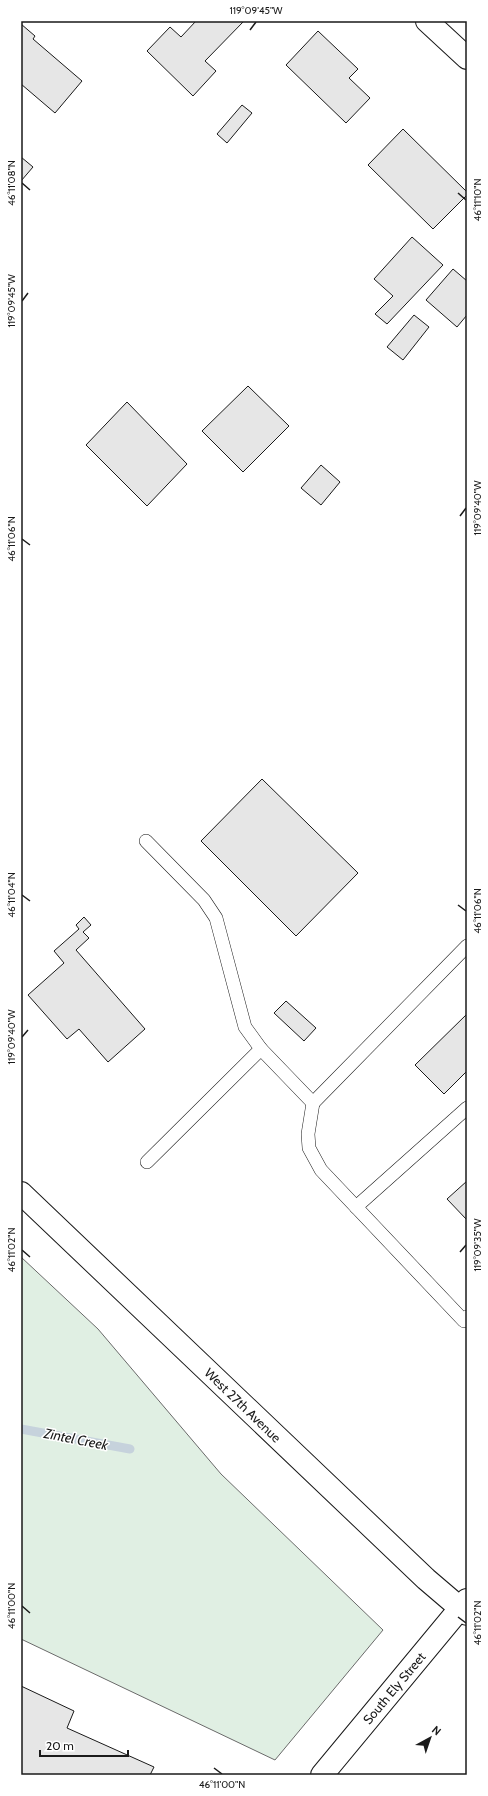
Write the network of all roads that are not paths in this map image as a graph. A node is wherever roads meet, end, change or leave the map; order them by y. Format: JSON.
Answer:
{"nodes":[{"id":1,"x":428,"y":21,"type":"edge"},
{"id":2,"x":467,"y":58,"type":"edge"},
{"id":3,"x":146,"y":841,"type":"dead end"},
{"id":4,"x":467,"y":946,"type":"edge"},
{"id":5,"x":260,"y":1049,"type":"junction"},
{"id":6,"x":313,"y":1103,"type":"junction"},
{"id":7,"x":467,"y":1108,"type":"edge"},
{"id":8,"x":147,"y":1162,"type":"dead end"},
{"id":9,"x":21,"y":1193,"type":"edge"},
{"id":10,"x":356,"y":1207,"type":"junction"},
{"id":11,"x":467,"y":1318,"type":"edge"},
{"id":12,"x":465,"y":1608,"type":"edge"},
{"id":13,"x":322,"y":1775,"type":"edge"}],
"edges":[{"from":1,"to":2,"type":"main road"},
{"from":3,"to":5,"type":"lane"},
{"from":4,"to":6,"type":"lane"},
{"from":5,"to":6,"type":"lane"},
{"from":5,"to":8,"type":"lane"},
{"from":6,"to":10,"type":"lane"},
{"from":7,"to":10,"type":"lane"},
{"from":9,"to":12,"type":"main road","name":"West 27th Avenue"},
{"from":10,"to":11,"type":"lane"},
{"from":12,"to":13,"type":"main road","name":"South Ely Street"}]}
